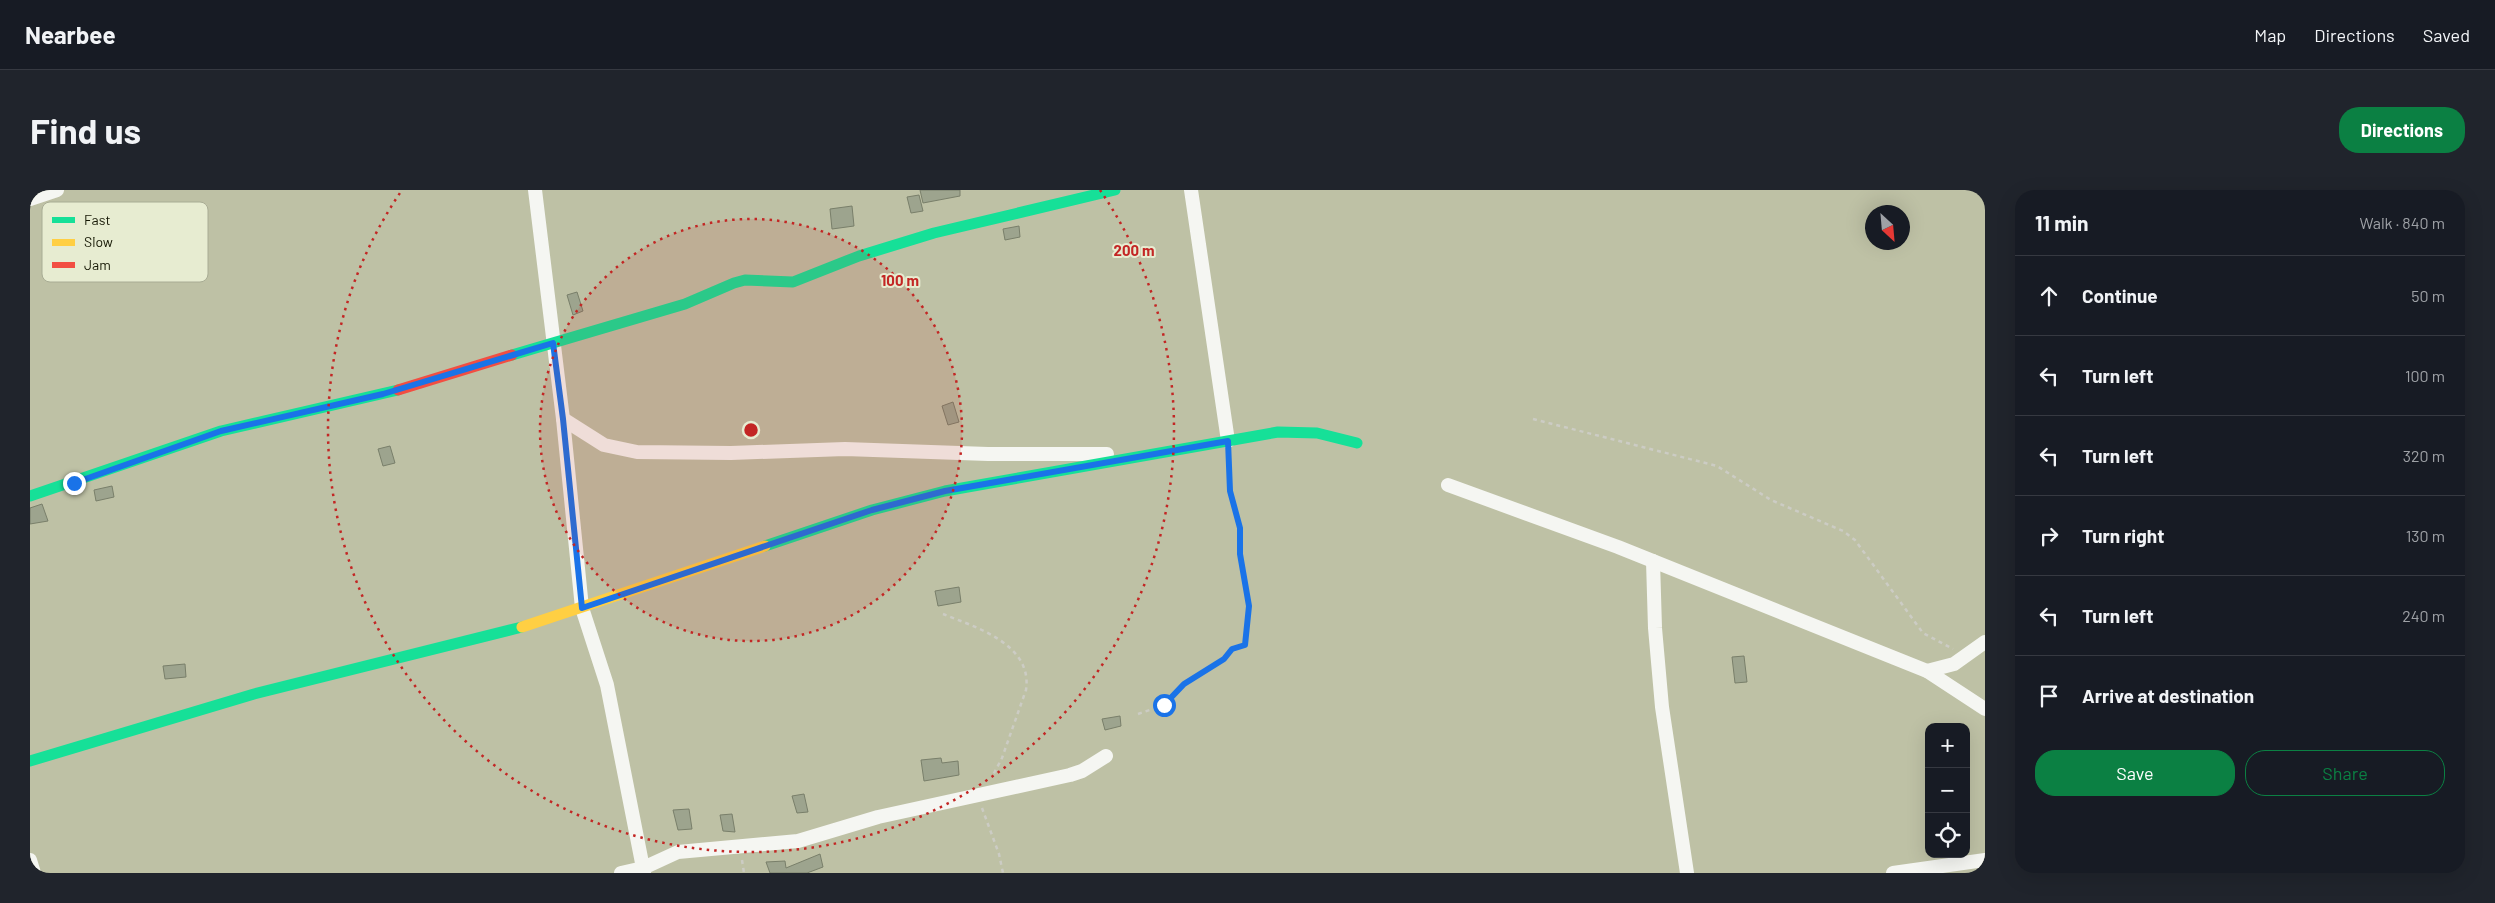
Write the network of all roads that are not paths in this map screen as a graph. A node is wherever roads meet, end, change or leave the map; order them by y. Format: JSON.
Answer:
{"nodes":[{"id":1,"x":57,"y":190,"type":"edge"},
{"id":2,"x":535,"y":190,"type":"edge"},
{"id":3,"x":1115,"y":190,"type":"edge"},
{"id":4,"x":1191,"y":190,"type":"edge"},
{"id":5,"x":30,"y":199,"type":"edge"},
{"id":6,"x":553,"y":343,"type":"junction"},
{"id":7,"x":563,"y":419,"type":"junction"},
{"id":8,"x":1228,"y":441,"type":"junction"},
{"id":9,"x":1357,"y":443,"type":"dead end"},
{"id":10,"x":1212,"y":444,"type":"junction"},
{"id":11,"x":1448,"y":485,"type":"dead end"},
{"id":12,"x":30,"y":496,"type":"edge"},
{"id":13,"x":1653,"y":562,"type":"junction"},
{"id":14,"x":582,"y":608,"type":"junction"},
{"id":15,"x":1985,"y":642,"type":"edge"},
{"id":16,"x":1927,"y":671,"type":"junction"},
{"id":17,"x":1985,"y":709,"type":"edge"},
{"id":18,"x":1106,"y":756,"type":"dead end"},
{"id":19,"x":30,"y":761,"type":"edge"},
{"id":20,"x":30,"y":860,"type":"edge"},
{"id":21,"x":1985,"y":860,"type":"edge"},
{"id":22,"x":643,"y":871,"type":"edge"},
{"id":23,"x":34,"y":873,"type":"edge"},
{"id":24,"x":621,"y":873,"type":"edge"},
{"id":25,"x":1687,"y":873,"type":"edge"},
{"id":26,"x":1893,"y":873,"type":"edge"}],
"edges":[{"from":1,"to":5,"type":"street"},
{"from":2,"to":6,"type":"street"},
{"from":3,"to":6,"type":"street"},
{"from":4,"to":8,"type":"street"},
{"from":6,"to":7,"type":"street"},
{"from":6,"to":12,"type":"street"},
{"from":7,"to":10,"type":"street"},
{"from":7,"to":14,"type":"street"},
{"from":8,"to":9,"type":"street"},
{"from":8,"to":10,"type":"street"},
{"from":10,"to":14,"type":"street"},
{"from":11,"to":13,"type":"street"},
{"from":13,"to":16,"type":"street"},
{"from":13,"to":25,"type":"street"},
{"from":14,"to":19,"type":"street"},
{"from":14,"to":22,"type":"street"},
{"from":15,"to":16,"type":"street"},
{"from":16,"to":17,"type":"street"},
{"from":18,"to":22,"type":"street"},
{"from":20,"to":23,"type":"street"},
{"from":21,"to":26,"type":"street"},
{"from":22,"to":24,"type":"street"}]}
